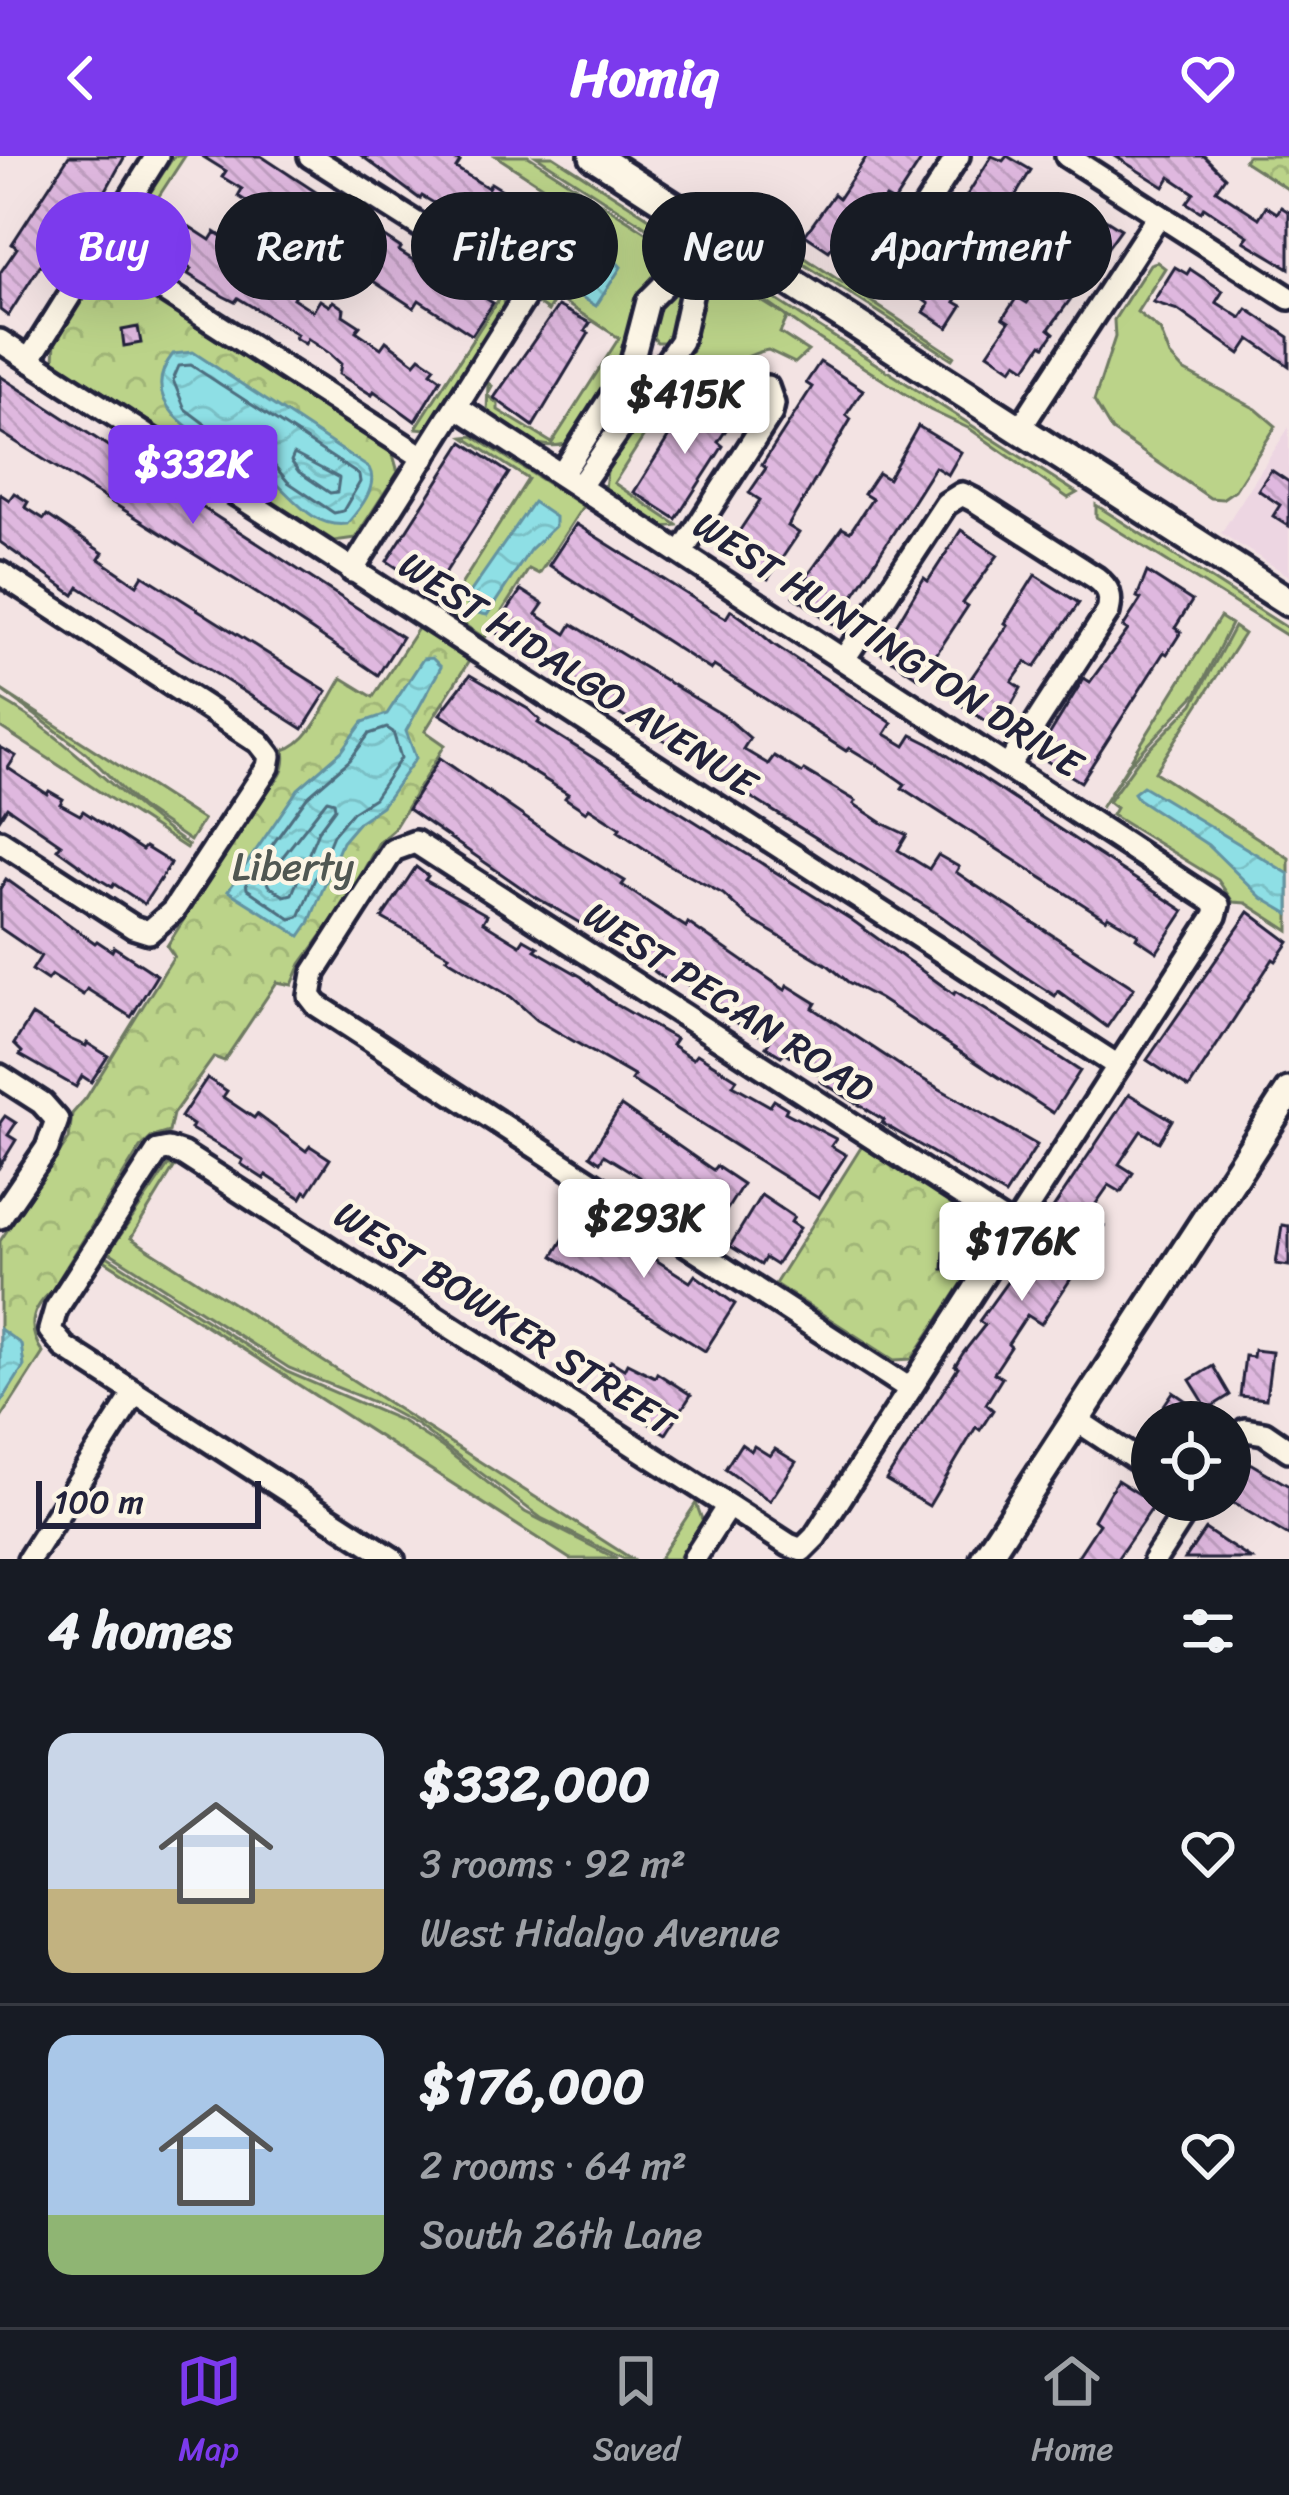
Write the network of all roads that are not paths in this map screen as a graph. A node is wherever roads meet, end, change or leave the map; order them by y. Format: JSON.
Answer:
{"nodes":[{"id":1,"x":157,"y":156,"type":"edge"},
{"id":2,"x":310,"y":156,"type":"edge"},
{"id":3,"x":594,"y":156,"type":"edge"},
{"id":4,"x":958,"y":156,"type":"edge"},
{"id":5,"x":1075,"y":158,"type":"edge"},
{"id":6,"x":134,"y":192,"type":"edge"},
{"id":7,"x":650,"y":192,"type":"edge"},
{"id":8,"x":935,"y":192,"type":"edge"},
{"id":9,"x":1160,"y":215,"type":"junction"},
{"id":10,"x":806,"y":292,"type":"edge"},
{"id":11,"x":1289,"y":298,"type":"edge"},
{"id":12,"x":66,"y":300,"type":"edge"},
{"id":13,"x":179,"y":300,"type":"edge"},
{"id":14,"x":649,"y":300,"type":"edge"},
{"id":15,"x":690,"y":300,"type":"edge"},
{"id":16,"x":0,"y":341,"type":"edge"},
{"id":17,"x":638,"y":345,"type":"junction"},
{"id":18,"x":29,"y":360,"type":"junction"},
{"id":19,"x":664,"y":362,"type":"junction"},
{"id":20,"x":767,"y":387,"type":"dead end"},
{"id":21,"x":457,"y":407,"type":"junction"},
{"id":22,"x":1019,"y":430,"type":"junction"},
{"id":23,"x":424,"y":458,"type":"junction"},
{"id":24,"x":571,"y":480,"type":"junction"},
{"id":25,"x":681,"y":553,"type":"junction"},
{"id":26,"x":352,"y":571,"type":"junction"},
{"id":27,"x":0,"y":573,"type":"edge"},
{"id":28,"x":1289,"y":602,"type":"edge"},
{"id":29,"x":844,"y":659,"type":"junction"},
{"id":30,"x":1009,"y":765,"type":"junction"},
{"id":31,"x":0,"y":841,"type":"edge"},
{"id":32,"x":1118,"y":1066,"type":"junction"},
{"id":33,"x":0,"y":1076,"type":"edge"},
{"id":34,"x":1289,"y":1092,"type":"edge"},
{"id":35,"x":0,"y":1217,"type":"edge"},
{"id":36,"x":1014,"y":1229,"type":"junction"},
{"id":37,"x":910,"y":1389,"type":"junction"},
{"id":38,"x":134,"y":1394,"type":"junction"},
{"id":39,"x":1075,"y":1419,"type":"junction"},
{"id":40,"x":1251,"y":1434,"type":"edge"},
{"id":41,"x":1289,"y":1450,"type":"edge"},
{"id":42,"x":1131,"y":1456,"type":"edge"},
{"id":43,"x":728,"y":1505,"type":"junction"},
{"id":44,"x":1179,"y":1521,"type":"edge"},
{"id":45,"x":30,"y":1558,"type":"edge"},
{"id":46,"x":394,"y":1559,"type":"edge"},
{"id":47,"x":694,"y":1559,"type":"edge"},
{"id":48,"x":986,"y":1559,"type":"edge"},
{"id":49,"x":1155,"y":1559,"type":"edge"}],
"edges":[{"from":1,"to":6,"type":"street"},
{"from":2,"to":21,"type":"street"},
{"from":3,"to":7,"type":"main road"},
{"from":4,"to":8,"type":"street"},
{"from":5,"to":9,"type":"street"},
{"from":9,"to":11,"type":"street"},
{"from":9,"to":22,"type":"street"},
{"from":10,"to":22,"type":"main road"},
{"from":12,"to":18,"type":"street"},
{"from":13,"to":23,"type":"street"},
{"from":14,"to":17,"type":"street"},
{"from":15,"to":19,"type":"street"},
{"from":16,"to":18,"type":"street","name":"WEST HIDALGO AVENUE"},
{"from":17,"to":19,"type":"street"},
{"from":17,"to":24,"type":"street"},
{"from":18,"to":26,"type":"street","name":"WEST HIDALGO AVENUE"},
{"from":19,"to":24,"type":"street"},
{"from":20,"to":25,"type":"street"},
{"from":21,"to":23,"type":"street"},
{"from":21,"to":24,"type":"street","name":"WEST HUNTINGTON DRIVE"},
{"from":22,"to":28,"type":"main road"},
{"from":23,"to":26,"type":"street"},
{"from":24,"to":25,"type":"street","name":"WEST HUNTINGTON DRIVE"},
{"from":25,"to":29,"type":"street","name":"WEST HUNTINGTON DRIVE"},
{"from":26,"to":32,"type":"street","name":"WEST HIDALGO AVENUE"},
{"from":27,"to":31,"type":"street"},
{"from":29,"to":30,"type":"street","name":"WEST HUNTINGTON DRIVE"},
{"from":29,"to":30,"type":"street"},
{"from":30,"to":32,"type":"street","name":"WEST HUNTINGTON DRIVE"},
{"from":32,"to":36,"type":"street"},
{"from":33,"to":35,"type":"street"},
{"from":34,"to":39,"type":"main road"},
{"from":36,"to":37,"type":"street"},
{"from":36,"to":37,"type":"street","name":"WEST PECAN ROAD"},
{"from":37,"to":43,"type":"street","name":"WEST BOWKER STREET"},
{"from":38,"to":43,"type":"street","name":"WEST BOWKER STREET"},
{"from":38,"to":45,"type":"street"},
{"from":38,"to":46,"type":"street"},
{"from":39,"to":42,"type":"street"},
{"from":39,"to":48,"type":"main road"},
{"from":40,"to":41,"type":"street"},
{"from":43,"to":47,"type":"street"},
{"from":44,"to":49,"type":"street"}]}
